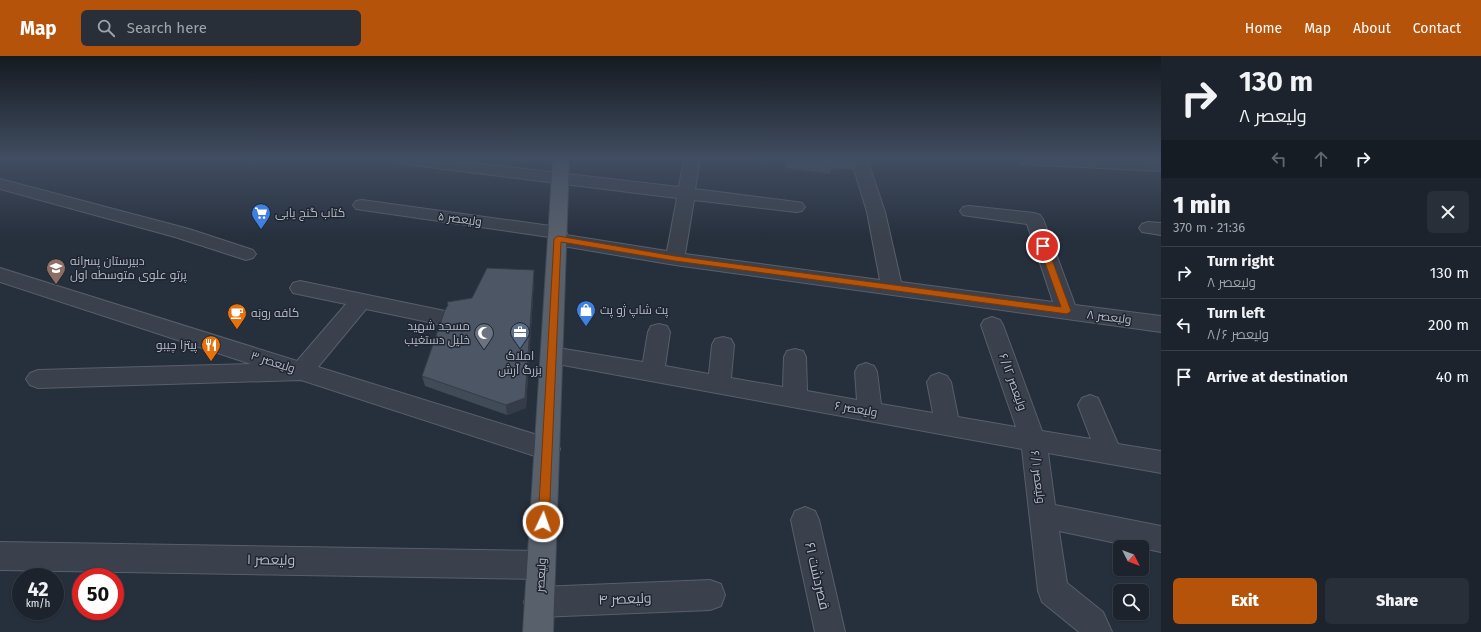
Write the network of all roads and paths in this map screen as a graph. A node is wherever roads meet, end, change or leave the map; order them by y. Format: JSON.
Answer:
{"nodes":[{"id":1,"x":7,"y":186,"type":"edge"},
{"id":2,"x":560,"y":186,"type":"edge"},
{"id":3,"x":646,"y":186,"type":"edge"},
{"id":4,"x":687,"y":186,"type":"edge"},
{"id":5,"x":868,"y":186,"type":"edge"},
{"id":6,"x":685,"y":194,"type":"junction"},
{"id":7,"x":362,"y":205,"type":"dead end"},
{"id":8,"x":796,"y":207,"type":"dead end"},
{"id":9,"x":970,"y":211,"type":"dead end"},
{"id":10,"x":558,"y":236,"type":"junction"},
{"id":11,"x":246,"y":254,"type":"dead end"},
{"id":12,"x":675,"y":258,"type":"junction"},
{"id":13,"x":0,"y":275,"type":"edge"},
{"id":14,"x":300,"y":288,"type":"dead end"},
{"id":15,"x":892,"y":288,"type":"junction"},
{"id":16,"x":361,"y":300,"type":"junction"},
{"id":17,"x":1067,"y":311,"type":"junction"},
{"id":18,"x":438,"y":316,"type":"dead end"},
{"id":19,"x":1161,"y":324,"type":"edge"},
{"id":20,"x":992,"y":325,"type":"dead end"},
{"id":21,"x":660,"y":332,"type":"dead end"},
{"id":22,"x":723,"y":345,"type":"dead end"},
{"id":23,"x":552,"y":355,"type":"junction"},
{"id":24,"x":795,"y":357,"type":"dead end"},
{"id":25,"x":302,"y":371,"type":"junction"},
{"id":26,"x":866,"y":372,"type":"dead end"},
{"id":27,"x":652,"y":373,"type":"junction"},
{"id":28,"x":38,"y":378,"type":"dead end"},
{"id":29,"x":939,"y":382,"type":"dead end"},
{"id":30,"x":719,"y":384,"type":"junction"},
{"id":31,"x":795,"y":398,"type":"junction"},
{"id":32,"x":1090,"y":405,"type":"dead end"},
{"id":33,"x":870,"y":412,"type":"junction"},
{"id":34,"x":948,"y":424,"type":"junction"},
{"id":35,"x":1033,"y":439,"type":"junction"},
{"id":36,"x":547,"y":450,"type":"junction"},
{"id":37,"x":1109,"y":453,"type":"junction"},
{"id":38,"x":1161,"y":462,"type":"edge"},
{"id":39,"x":1042,"y":515,"type":"junction"},
{"id":40,"x":804,"y":520,"type":"dead end"},
{"id":41,"x":1161,"y":539,"type":"edge"},
{"id":42,"x":0,"y":556,"type":"edge"},
{"id":43,"x":541,"y":565,"type":"junction"},
{"id":44,"x":710,"y":595,"type":"dead end"},
{"id":45,"x":539,"y":602,"type":"junction"},
{"id":46,"x":538,"y":632,"type":"edge"},
{"id":47,"x":830,"y":632,"type":"edge"},
{"id":48,"x":1097,"y":632,"type":"edge"}],
"edges":[{"from":1,"to":11,"type":"street"},
{"from":2,"to":10,"type":"main road","name":"ولیعصر"},
{"from":3,"to":6,"type":"street"},
{"from":4,"to":6,"type":"street"},
{"from":5,"to":15,"type":"street"},
{"from":6,"to":8,"type":"street"},
{"from":6,"to":12,"type":"street"},
{"from":7,"to":10,"type":"street","name":"۵ ولیعصر"},
{"from":9,"to":17,"type":"street"},
{"from":10,"to":12,"type":"street","name":"۸ ولیعصر"},
{"from":10,"to":23,"type":"main road","name":"ولیعصر"},
{"from":12,"to":15,"type":"street","name":"۸ ولیعصر"},
{"from":13,"to":25,"type":"street","name":"۳ ولیعصر"},
{"from":14,"to":16,"type":"street"},
{"from":15,"to":17,"type":"street","name":"۸ ولیعصر"},
{"from":16,"to":18,"type":"street"},
{"from":16,"to":25,"type":"street"},
{"from":17,"to":19,"type":"street","name":"۸ ولیعصر"},
{"from":20,"to":35,"type":"street","name":"۶/۱۲ ولیعصر"},
{"from":21,"to":27,"type":"street"},
{"from":22,"to":30,"type":"street"},
{"from":23,"to":27,"type":"street","name":"۶ ولیعصر"},
{"from":23,"to":36,"type":"main road","name":"ولیعصر"},
{"from":24,"to":31,"type":"street"},
{"from":25,"to":28,"type":"street"},
{"from":25,"to":36,"type":"street","name":"۳ ولیعصر"},
{"from":26,"to":33,"type":"street"},
{"from":27,"to":30,"type":"street","name":"۶ ولیعصر"},
{"from":29,"to":34,"type":"street"},
{"from":30,"to":31,"type":"street","name":"۶ ولیعصر"},
{"from":31,"to":33,"type":"street","name":"۶ ولیعصر"},
{"from":32,"to":37,"type":"street"},
{"from":33,"to":34,"type":"street","name":"۶ ولیعصر"},
{"from":34,"to":35,"type":"street","name":"۶ ولیعصر"},
{"from":35,"to":37,"type":"street","name":"۶ ولیعصر"},
{"from":35,"to":39,"type":"street","name":"۶/۱ ولیعصر"},
{"from":36,"to":43,"type":"main road","name":"ولیعصر"},
{"from":37,"to":38,"type":"street","name":"۶ ولیعصر"},
{"from":39,"to":41,"type":"street"},
{"from":39,"to":48,"type":"street","name":"۶/۱ ولیعصر"},
{"from":40,"to":47,"type":"street","name":"۶۱ قصردشت"},
{"from":42,"to":43,"type":"street","name":"۱ ولیعصر"},
{"from":43,"to":45,"type":"main road","name":"ولیعصر"},
{"from":44,"to":45,"type":"street","name":"۴ ولیعصر"},
{"from":45,"to":46,"type":"main road","name":"ولیعصر"}]}
